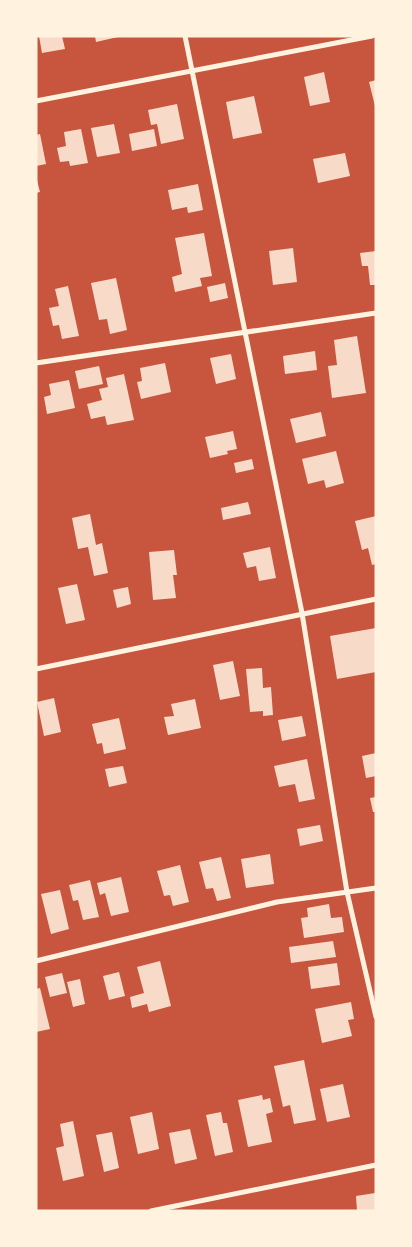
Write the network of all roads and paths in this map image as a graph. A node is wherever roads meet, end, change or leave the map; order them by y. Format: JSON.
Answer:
{"nodes":[{"id":1,"x":185,"y":36,"type":"edge"},
{"id":2,"x":372,"y":36,"type":"edge"},
{"id":3,"x":192,"y":70,"type":"junction"},
{"id":4,"x":36,"y":100,"type":"edge"},
{"id":5,"x":376,"y":313,"type":"edge"},
{"id":6,"x":245,"y":332,"type":"junction"},
{"id":7,"x":36,"y":363,"type":"edge"},
{"id":8,"x":376,"y":599,"type":"edge"},
{"id":9,"x":302,"y":613,"type":"junction"},
{"id":10,"x":36,"y":669,"type":"edge"},
{"id":11,"x":376,"y":888,"type":"edge"},
{"id":12,"x":347,"y":892,"type":"junction"},
{"id":13,"x":36,"y":961,"type":"edge"},
{"id":14,"x":376,"y":1017,"type":"edge"},
{"id":15,"x":376,"y":1165,"type":"edge"},
{"id":16,"x":151,"y":1211,"type":"edge"}],
"edges":[{"from":1,"to":3,"type":"street"},
{"from":2,"to":3,"type":"street"},
{"from":3,"to":4,"type":"street"},
{"from":3,"to":6,"type":"street"},
{"from":5,"to":6,"type":"street"},
{"from":6,"to":7,"type":"street"},
{"from":6,"to":9,"type":"street"},
{"from":8,"to":9,"type":"street"},
{"from":9,"to":10,"type":"street"},
{"from":9,"to":12,"type":"street"},
{"from":11,"to":12,"type":"street"},
{"from":12,"to":13,"type":"street"},
{"from":12,"to":14,"type":"street"},
{"from":15,"to":16,"type":"street"}]}
